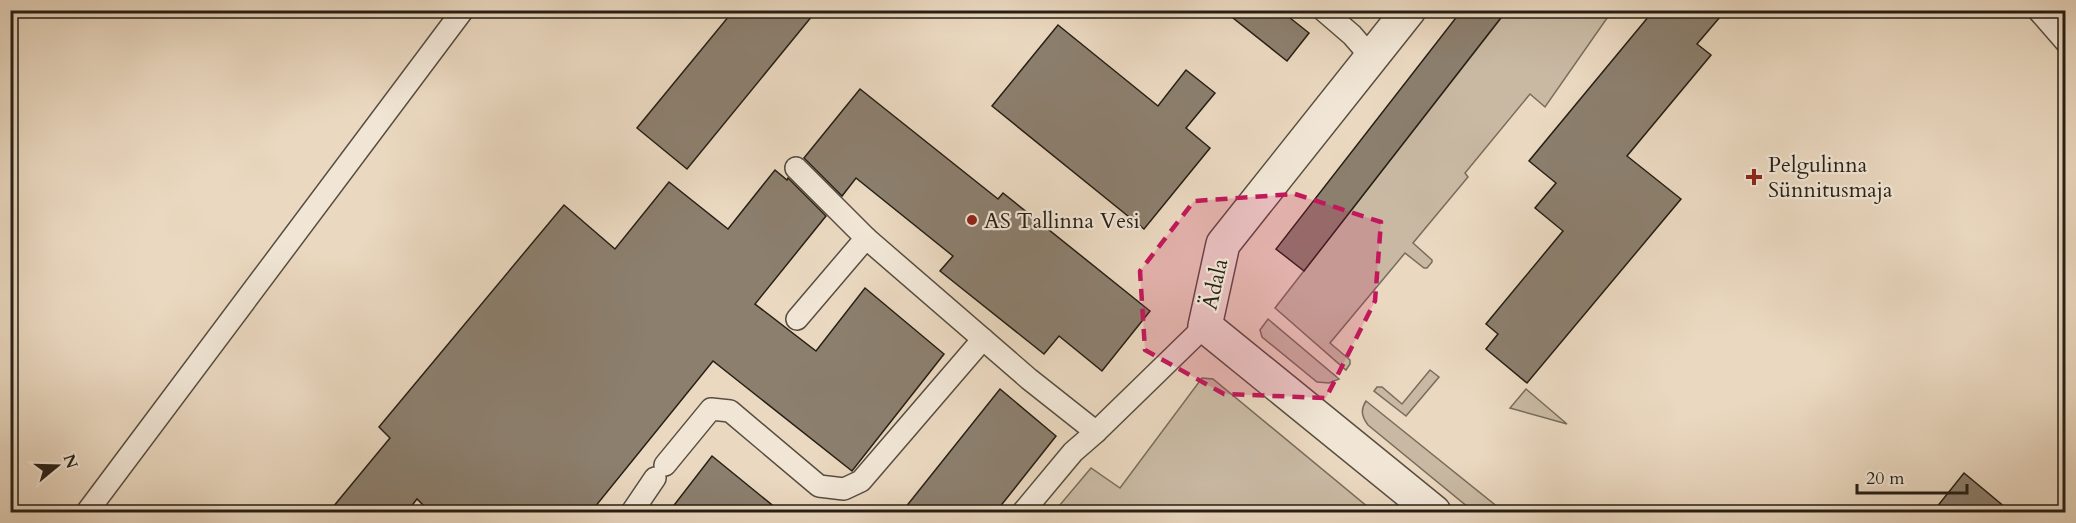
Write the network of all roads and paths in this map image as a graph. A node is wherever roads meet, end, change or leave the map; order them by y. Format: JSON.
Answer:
{"nodes":[{"id":1,"x":463,"y":10,"type":"edge"},
{"id":2,"x":1323,"y":10,"type":"edge"},
{"id":3,"x":1409,"y":10,"type":"edge"},
{"id":4,"x":2038,"y":10,"type":"edge"},
{"id":5,"x":2066,"y":42,"type":"edge"},
{"id":6,"x":1371,"y":57,"type":"junction"},
{"id":7,"x":796,"y":168,"type":"dead end"},
{"id":8,"x":866,"y":238,"type":"junction"},
{"id":9,"x":797,"y":319,"type":"dead end"},
{"id":10,"x":1205,"y":326,"type":"junction"},
{"id":11,"x":983,"y":339,"type":"junction"},
{"id":12,"x":1096,"y":432,"type":"junction"},
{"id":13,"x":87,"y":513,"type":"edge"},
{"id":14,"x":632,"y":513,"type":"edge"},
{"id":15,"x":1023,"y":513,"type":"edge"},
{"id":16,"x":1434,"y":513,"type":"edge"}],
"edges":[{"from":1,"to":13,"type":"lane"},
{"from":2,"to":6,"type":"lane"},
{"from":3,"to":6,"type":"street","name":"Ädala"},
{"from":4,"to":5,"type":"lane"},
{"from":6,"to":10,"type":"street","name":"Ädala"},
{"from":7,"to":8,"type":"lane"},
{"from":8,"to":9,"type":"lane"},
{"from":8,"to":11,"type":"lane"},
{"from":10,"to":12,"type":"lane"},
{"from":10,"to":16,"type":"street","name":"Ädala"},
{"from":11,"to":12,"type":"lane"},
{"from":11,"to":14,"type":"lane"},
{"from":12,"to":15,"type":"lane"}]}
